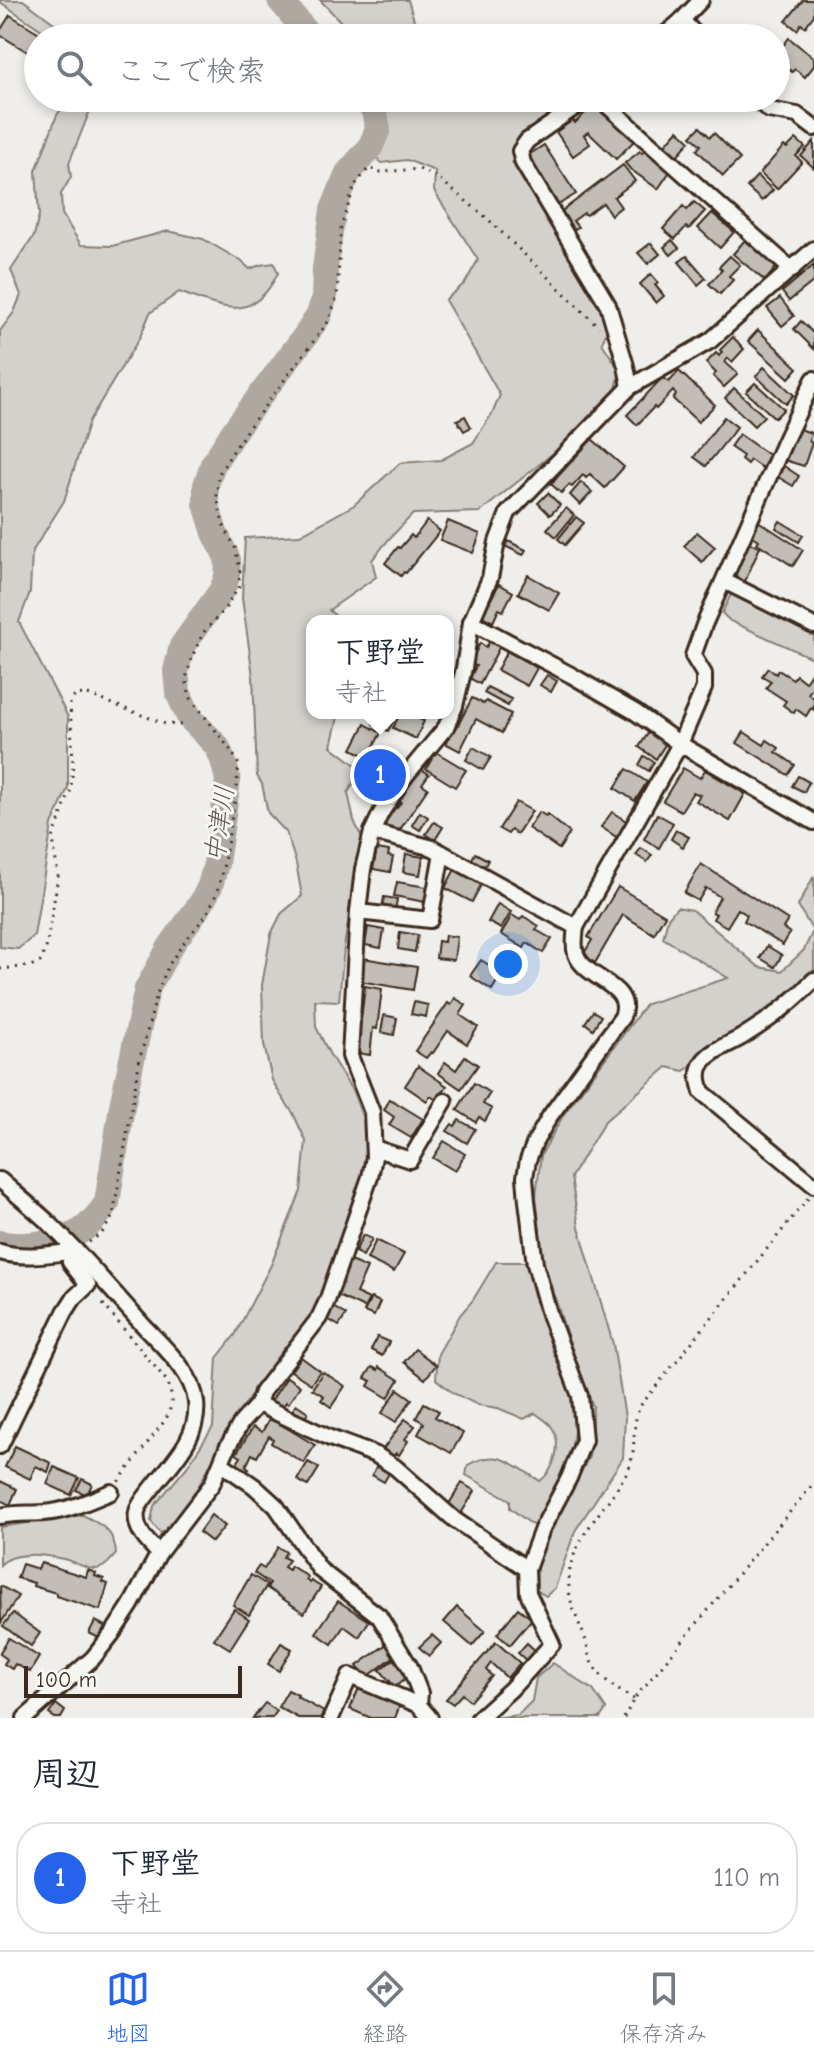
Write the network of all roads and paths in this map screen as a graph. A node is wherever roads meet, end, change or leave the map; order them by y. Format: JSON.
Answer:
{"nodes":[{"id":1,"x":701,"y":0,"type":"edge"},
{"id":2,"x":682,"y":20,"type":"junction"},
{"id":3,"x":677,"y":24,"type":"edge"},
{"id":4,"x":686,"y":24,"type":"edge"},
{"id":5,"x":568,"y":112,"type":"edge"},
{"id":6,"x":615,"y":112,"type":"edge"},
{"id":7,"x":780,"y":112,"type":"edge"},
{"id":8,"x":814,"y":128,"type":"edge"},
{"id":9,"x":814,"y":249,"type":"edge"},
{"id":10,"x":792,"y":270,"type":"junction"},
{"id":11,"x":598,"y":326,"type":"dead end"},
{"id":12,"x":814,"y":379,"type":"edge"},
{"id":13,"x":630,"y":387,"type":"junction"},
{"id":14,"x":724,"y":581,"type":"junction"},
{"id":15,"x":471,"y":622,"type":"junction"},
{"id":16,"x":814,"y":626,"type":"edge"},
{"id":17,"x":454,"y":708,"type":"edge"},
{"id":18,"x":449,"y":719,"type":"edge"},
{"id":19,"x":181,"y":725,"type":"dead end"},
{"id":20,"x":680,"y":744,"type":"junction"},
{"id":21,"x":814,"y":822,"type":"edge"},
{"id":22,"x":372,"y":832,"type":"junction"},
{"id":23,"x":442,"y":853,"type":"junction"},
{"id":24,"x":358,"y":912,"type":"junction"},
{"id":25,"x":576,"y":927,"type":"junction"},
{"id":26,"x":0,"y":969,"type":"edge"},
{"id":27,"x":814,"y":980,"type":"edge"},
{"id":28,"x":445,"y":1101,"type":"dead end"},
{"id":29,"x":374,"y":1148,"type":"junction"},
{"id":30,"x":0,"y":1180,"type":"edge"},
{"id":31,"x":814,"y":1188,"type":"edge"},
{"id":32,"x":73,"y":1248,"type":"junction"},
{"id":33,"x":0,"y":1252,"type":"edge"},
{"id":34,"x":88,"y":1285,"type":"junction"},
{"id":35,"x":258,"y":1404,"type":"junction"},
{"id":36,"x":1,"y":1442,"type":"edge"},
{"id":37,"x":222,"y":1464,"type":"junction"},
{"id":38,"x":814,"y":1483,"type":"edge"},
{"id":39,"x":111,"y":1492,"type":"joint"},
{"id":40,"x":0,"y":1516,"type":"edge"},
{"id":41,"x":159,"y":1553,"type":"junction"},
{"id":42,"x":527,"y":1569,"type":"junction"},
{"id":43,"x":634,"y":1699,"type":"junction"},
{"id":44,"x":419,"y":1705,"type":"junction"},
{"id":45,"x":25,"y":1718,"type":"edge"},
{"id":46,"x":331,"y":1718,"type":"edge"},
{"id":47,"x":430,"y":1718,"type":"edge"},
{"id":48,"x":479,"y":1718,"type":"edge"},
{"id":49,"x":624,"y":1718,"type":"edge"}],
"edges":[{"from":1,"to":2,"type":"street"},
{"from":2,"to":3,"type":"street"},
{"from":2,"to":4,"type":"street"},
{"from":5,"to":13,"type":"street"},
{"from":6,"to":10,"type":"street"},
{"from":7,"to":8,"type":"street"},
{"from":9,"to":10,"type":"street"},
{"from":10,"to":13,"type":"street"},
{"from":11,"to":32,"type":"path"},
{"from":12,"to":14,"type":"street"},
{"from":13,"to":15,"type":"street"},
{"from":14,"to":16,"type":"street"},
{"from":14,"to":20,"type":"street"},
{"from":15,"to":17,"type":"street"},
{"from":15,"to":20,"type":"street"},
{"from":18,"to":22,"type":"street"},
{"from":19,"to":26,"type":"path"},
{"from":20,"to":21,"type":"street"},
{"from":20,"to":25,"type":"street"},
{"from":22,"to":23,"type":"street"},
{"from":22,"to":24,"type":"street"},
{"from":23,"to":24,"type":"street"},
{"from":23,"to":25,"type":"street"},
{"from":24,"to":29,"type":"street"},
{"from":25,"to":42,"type":"street"},
{"from":27,"to":31,"type":"street"},
{"from":28,"to":29,"type":"street"},
{"from":29,"to":35,"type":"street"},
{"from":30,"to":32,"type":"street"},
{"from":31,"to":43,"type":"path"},
{"from":32,"to":33,"type":"street"},
{"from":32,"to":34,"type":"street"},
{"from":32,"to":41,"type":"street"},
{"from":34,"to":36,"type":"street"},
{"from":34,"to":39,"type":"path"},
{"from":35,"to":37,"type":"street"},
{"from":35,"to":42,"type":"street"},
{"from":37,"to":41,"type":"street"},
{"from":37,"to":44,"type":"street"},
{"from":38,"to":43,"type":"path"},
{"from":39,"to":40,"type":"street"},
{"from":41,"to":45,"type":"street"},
{"from":42,"to":48,"type":"street"},
{"from":43,"to":49,"type":"path"},
{"from":44,"to":46,"type":"street"},
{"from":44,"to":47,"type":"street"}]}
